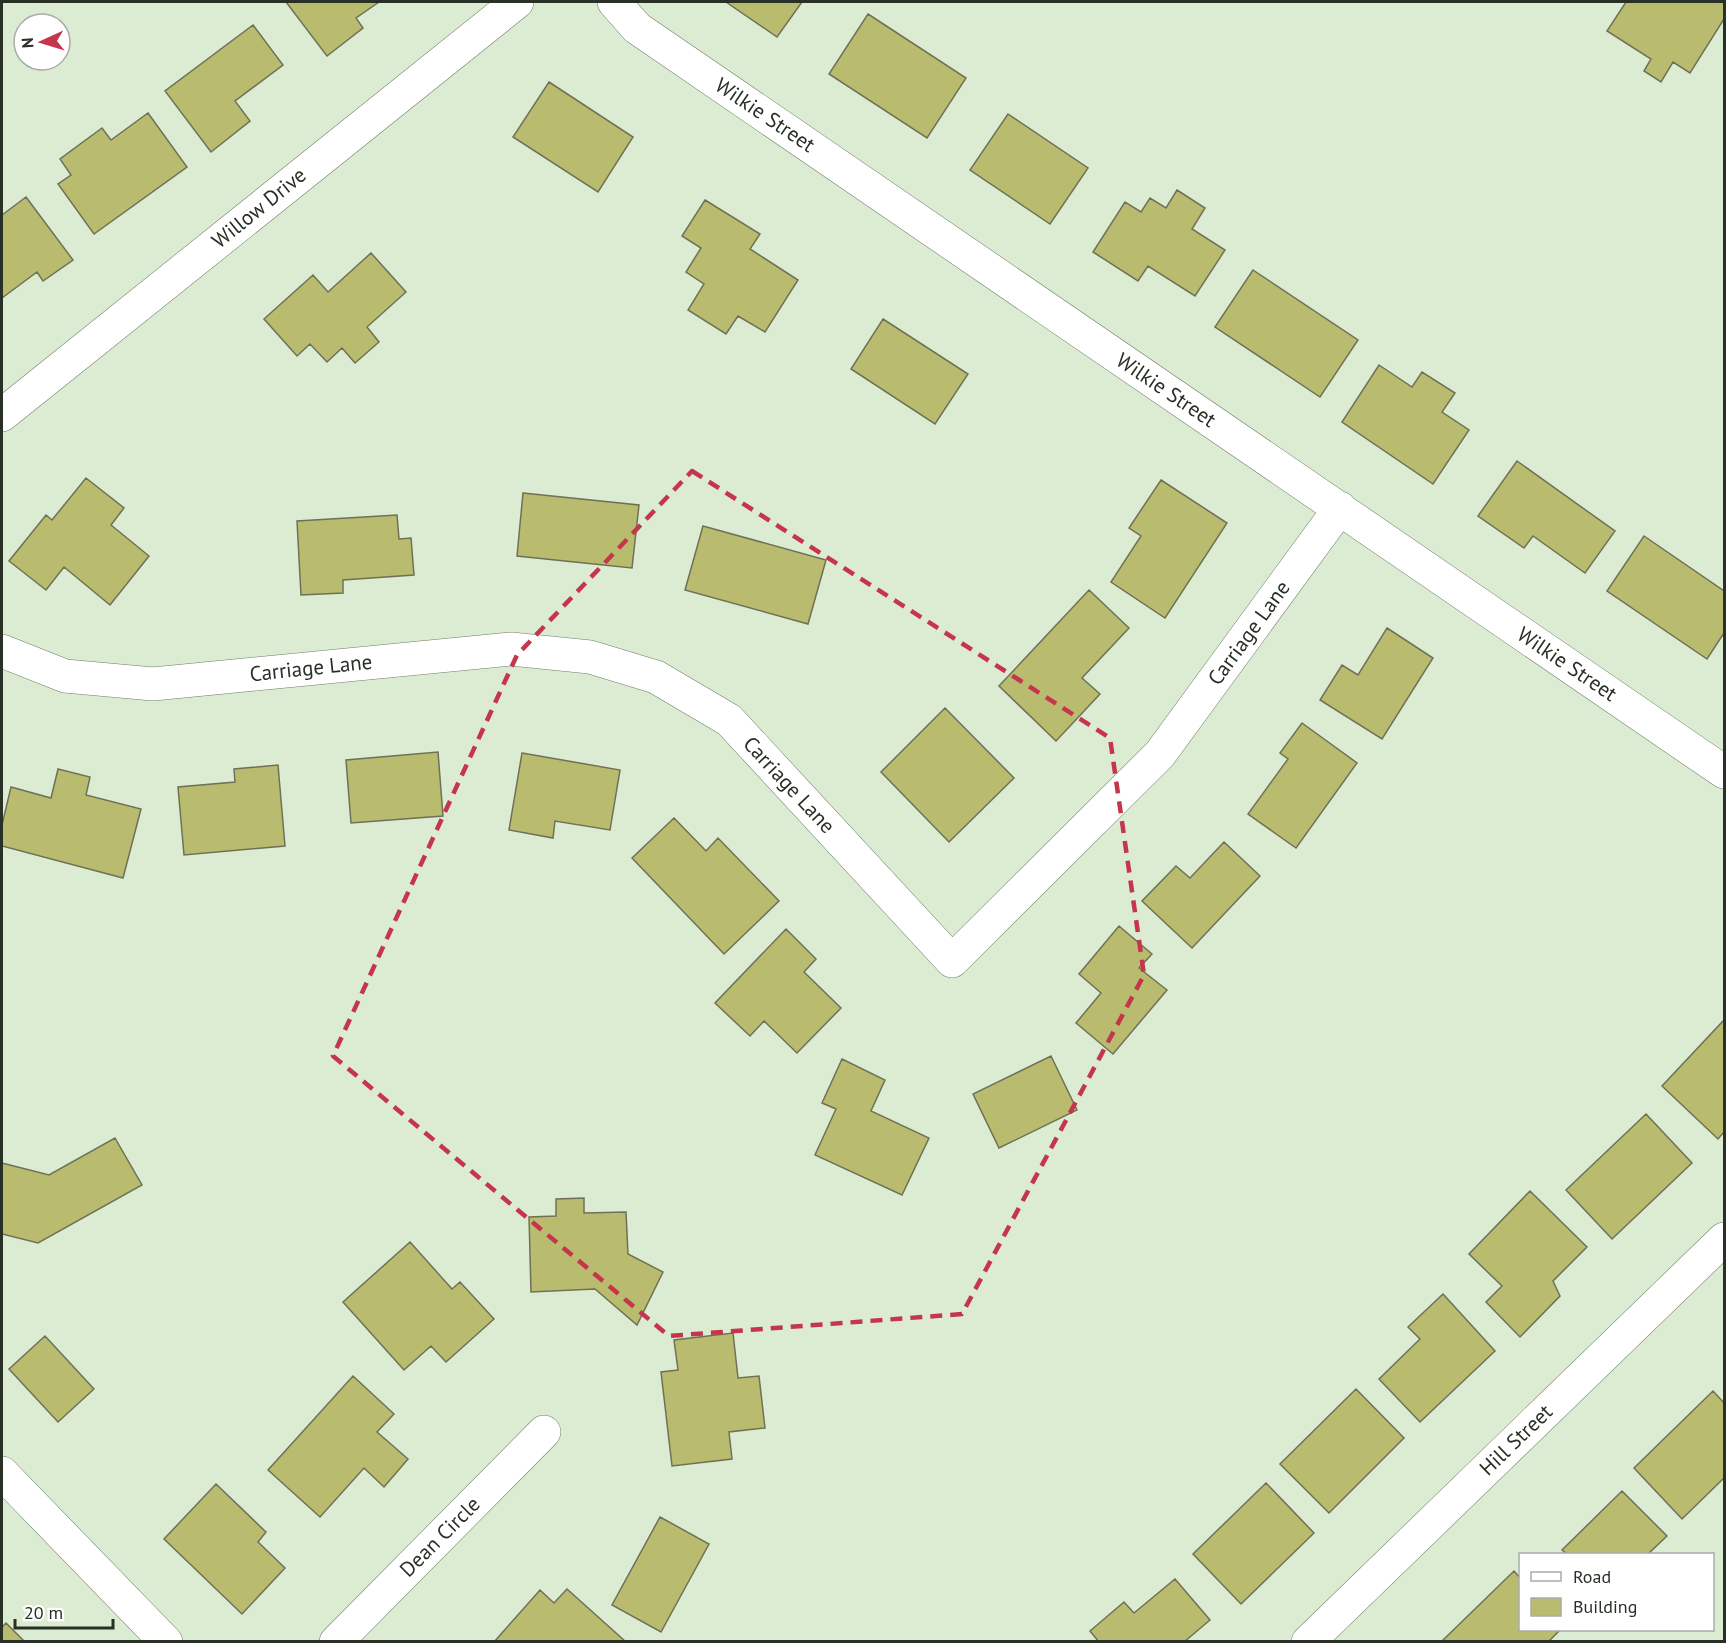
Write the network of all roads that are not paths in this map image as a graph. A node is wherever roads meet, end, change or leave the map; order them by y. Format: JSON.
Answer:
{"nodes":[{"id":1,"x":517,"y":2,"type":"edge"},
{"id":2,"x":614,"y":2,"type":"edge"},
{"id":3,"x":2,"y":415,"type":"edge"},
{"id":4,"x":1340,"y":508,"type":"junction"},
{"id":5,"x":2,"y":651,"type":"edge"},
{"id":6,"x":1725,"y":772,"type":"edge"},
{"id":7,"x":1725,"y":1239,"type":"edge"},
{"id":8,"x":544,"y":1432,"type":"dead end"},
{"id":9,"x":2,"y":1473,"type":"edge"},
{"id":10,"x":166,"y":1641,"type":"edge"},
{"id":11,"x":336,"y":1641,"type":"edge"},
{"id":12,"x":1308,"y":1641,"type":"edge"}],
"edges":[{"from":1,"to":3,"type":"street","name":"Willow Drive"},
{"from":2,"to":4,"type":"street","name":"Wilkie Street"},
{"from":4,"to":5,"type":"street","name":"Carriage Lane"},
{"from":4,"to":6,"type":"street","name":"Wilkie Street"},
{"from":7,"to":12,"type":"street","name":"Hill Street"},
{"from":8,"to":11,"type":"street","name":"Dean Circle"},
{"from":9,"to":10,"type":"street"}]}
